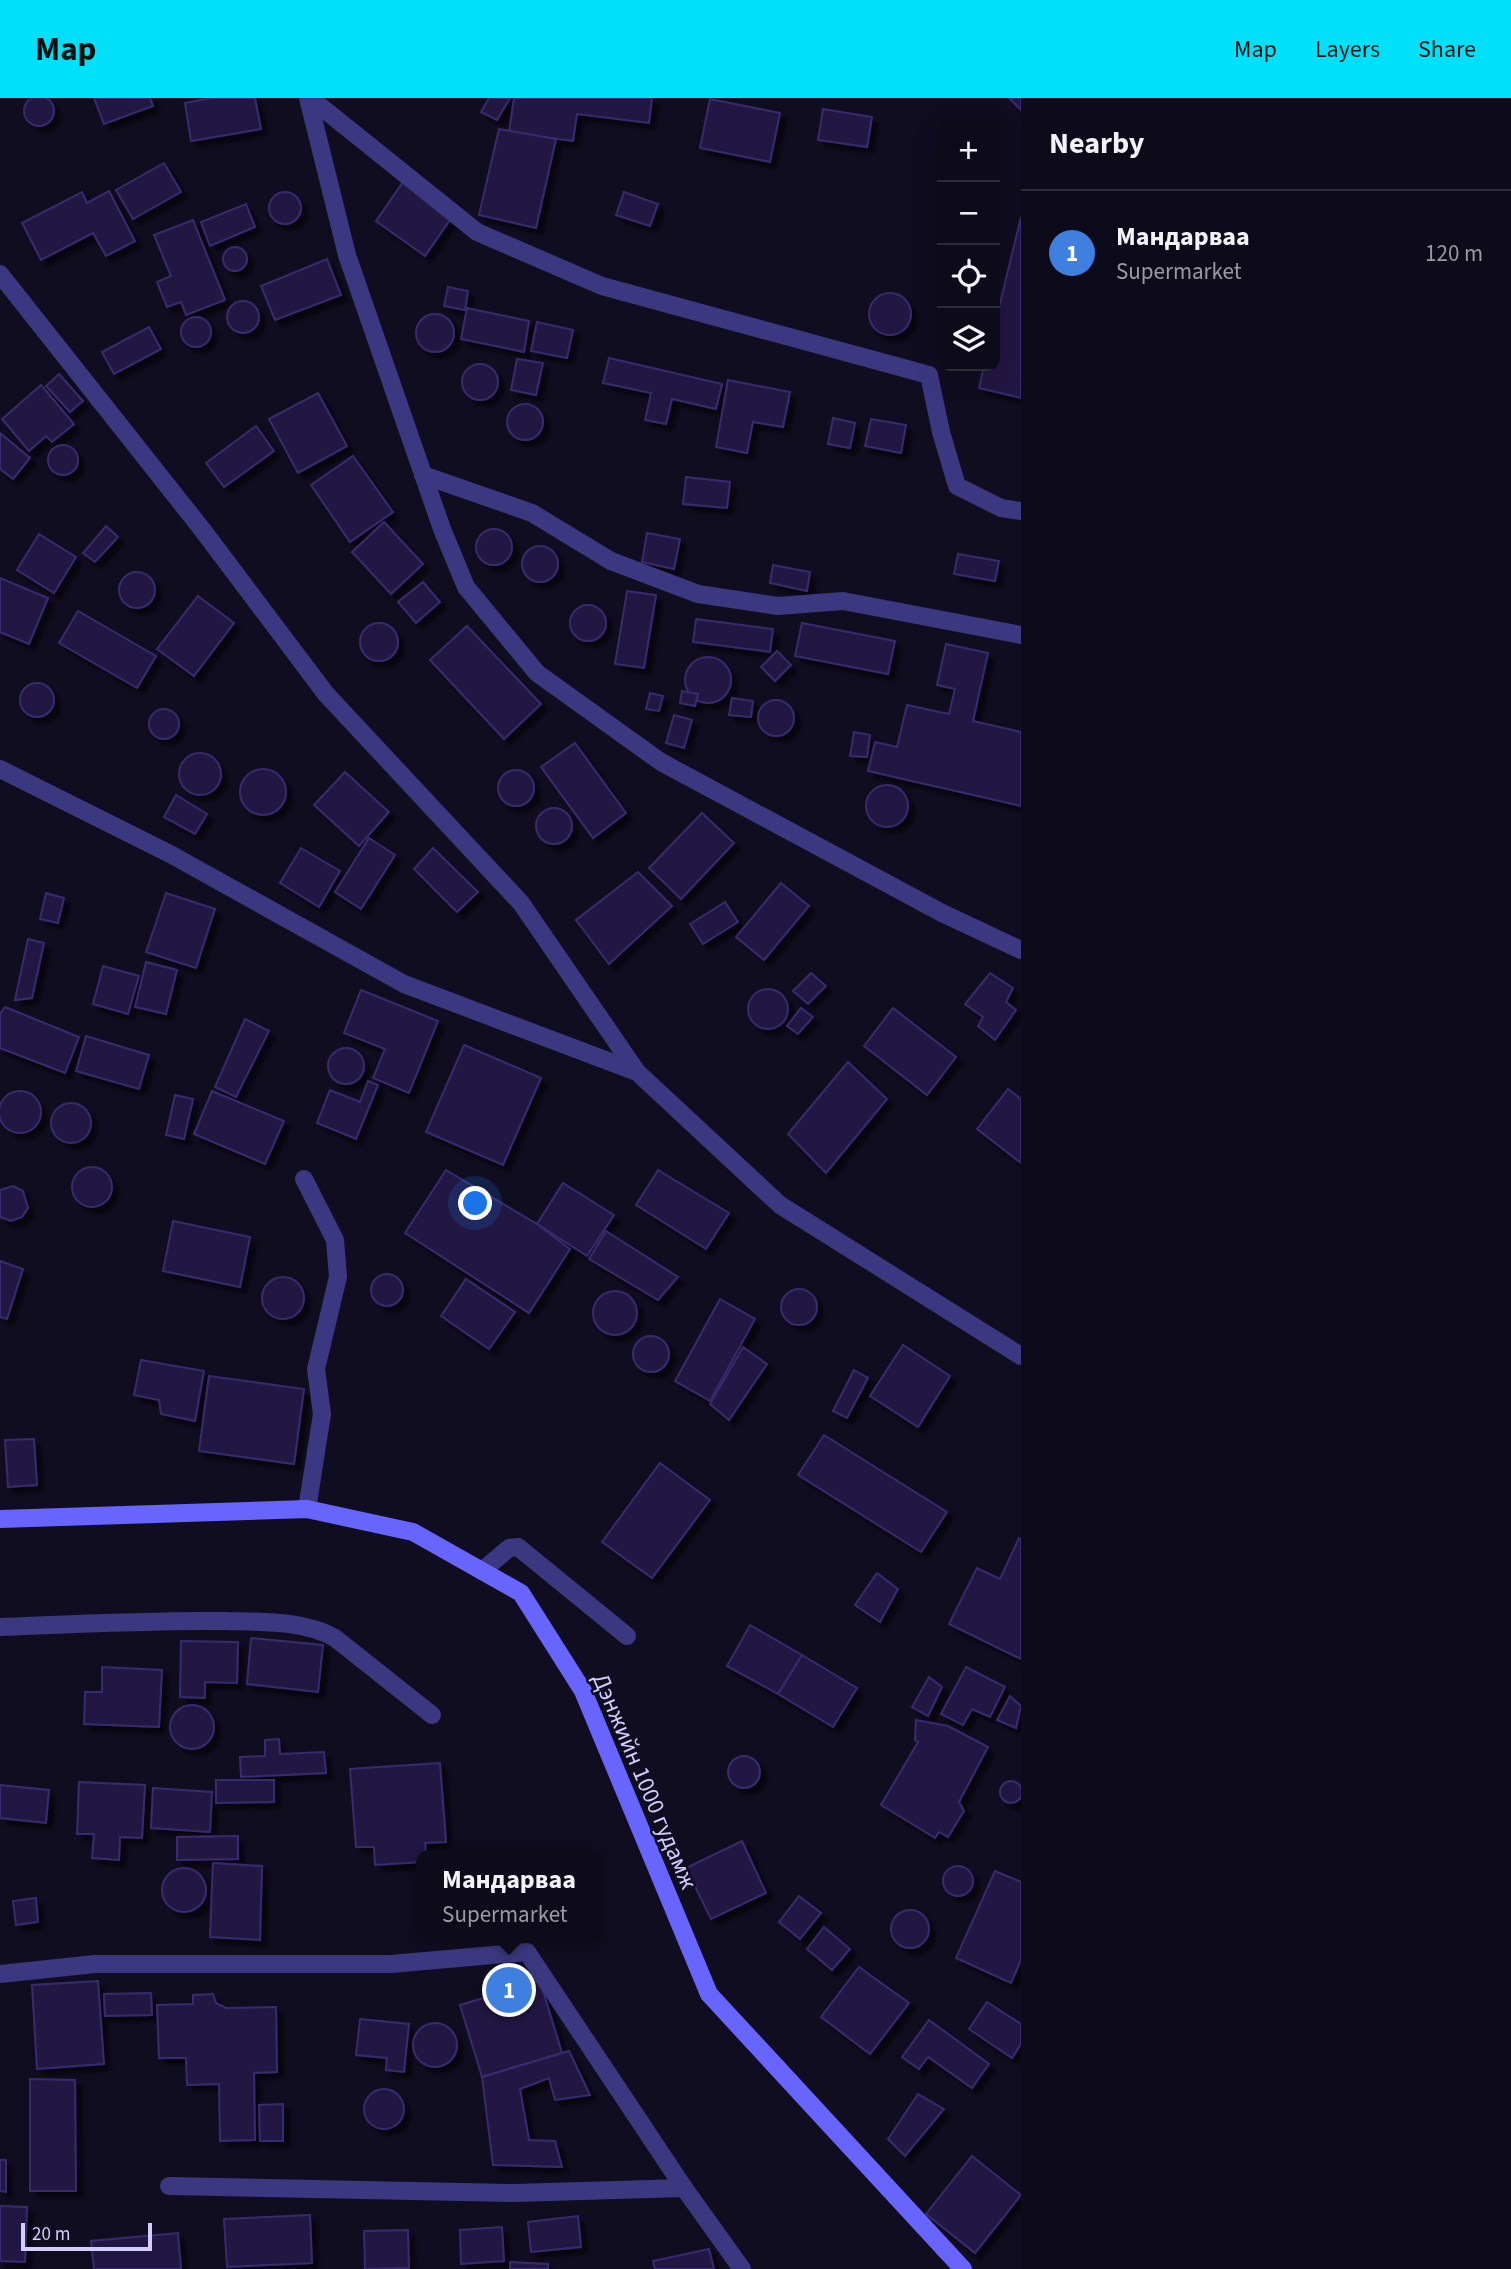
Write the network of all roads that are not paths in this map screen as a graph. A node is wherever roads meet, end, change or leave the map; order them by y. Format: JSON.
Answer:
{"nodes":[{"id":1,"x":309,"y":98,"type":"edge"},
{"id":2,"x":0,"y":275,"type":"edge"},
{"id":3,"x":423,"y":475,"type":"junction"},
{"id":4,"x":1021,"y":512,"type":"edge"},
{"id":5,"x":1021,"y":635,"type":"edge"},
{"id":6,"x":0,"y":769,"type":"edge"},
{"id":7,"x":1021,"y":950,"type":"edge"},
{"id":8,"x":636,"y":1072,"type":"junction"},
{"id":9,"x":304,"y":1179,"type":"dead end"},
{"id":10,"x":1021,"y":1356,"type":"edge"},
{"id":11,"x":307,"y":1509,"type":"junction"},
{"id":12,"x":0,"y":1519,"type":"edge"},
{"id":13,"x":482,"y":1571,"type":"junction"},
{"id":14,"x":0,"y":1627,"type":"edge"},
{"id":15,"x":627,"y":1636,"type":"dead end"},
{"id":16,"x":432,"y":1715,"type":"dead end"},
{"id":17,"x":0,"y":1973,"type":"edge"},
{"id":18,"x":169,"y":2186,"type":"dead end"},
{"id":19,"x":684,"y":2188,"type":"junction"},
{"id":20,"x":742,"y":2269,"type":"edge"},
{"id":21,"x":963,"y":2269,"type":"edge"}],
"edges":[{"from":1,"to":3,"type":"street"},
{"from":1,"to":4,"type":"street"},
{"from":2,"to":8,"type":"street"},
{"from":3,"to":5,"type":"street"},
{"from":3,"to":7,"type":"street"},
{"from":6,"to":8,"type":"street"},
{"from":8,"to":10,"type":"street"},
{"from":9,"to":11,"type":"street"},
{"from":11,"to":12,"type":"street","name":"Дэнжийн 1000 гудамж"},
{"from":11,"to":13,"type":"street","name":"Дэнжийн 1000 гудамж"},
{"from":13,"to":15,"type":"street"},
{"from":13,"to":21,"type":"street","name":"Дэнжийн 1000 гудамж"},
{"from":14,"to":16,"type":"street"},
{"from":17,"to":19,"type":"street"},
{"from":18,"to":19,"type":"street"},
{"from":19,"to":20,"type":"street"}]}
